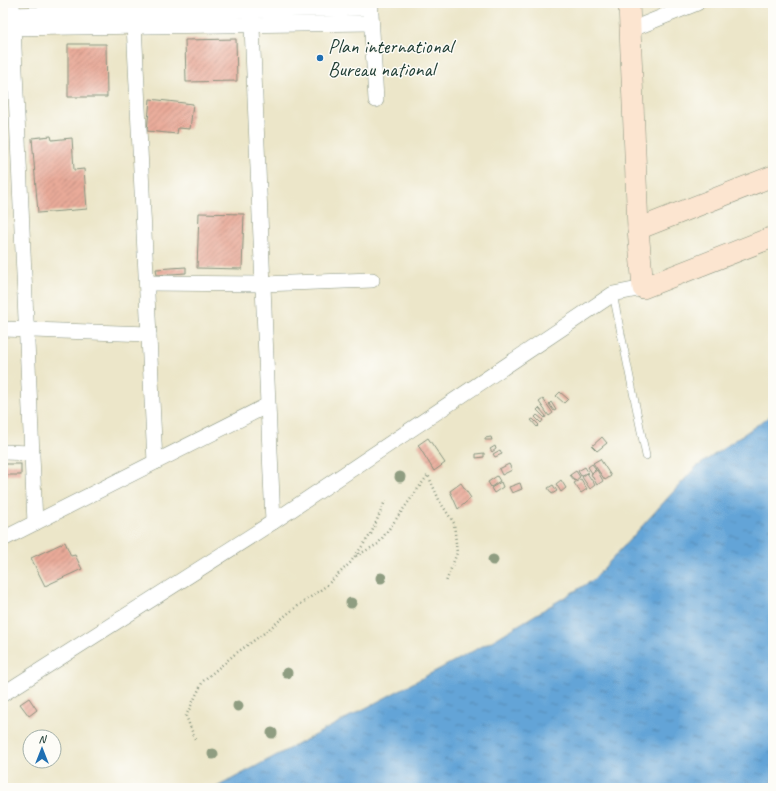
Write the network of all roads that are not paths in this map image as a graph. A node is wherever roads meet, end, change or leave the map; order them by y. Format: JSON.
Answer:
{"nodes":[{"id":1,"x":629,"y":3,"type":"edge"},
{"id":2,"x":697,"y":3,"type":"edge"},
{"id":3,"x":371,"y":5,"type":"edge"},
{"id":4,"x":251,"y":13,"type":"edge"},
{"id":5,"x":134,"y":14,"type":"edge"},
{"id":6,"x":9,"y":18,"type":"edge"},
{"id":7,"x":371,"y":23,"type":"junction"},
{"id":8,"x":630,"y":30,"type":"junction"},
{"id":9,"x":376,"y":100,"type":"dead end"},
{"id":10,"x":773,"y":176,"type":"edge"},
{"id":11,"x":638,"y":228,"type":"junction"},
{"id":12,"x":773,"y":237,"type":"edge"},
{"id":13,"x":372,"y":280,"type":"dead end"},
{"id":14,"x":147,"y":283,"type":"junction"},
{"id":15,"x":263,"y":284,"type":"junction"},
{"id":16,"x":643,"y":288,"type":"junction"},
{"id":17,"x":613,"y":294,"type":"junction"},
{"id":18,"x":3,"y":329,"type":"edge"},
{"id":19,"x":27,"y":330,"type":"junction"},
{"id":20,"x":149,"y":334,"type":"junction"},
{"id":21,"x":268,"y":405,"type":"junction"},
{"id":22,"x":3,"y":452,"type":"edge"},
{"id":23,"x":32,"y":453,"type":"junction"},
{"id":24,"x":646,"y":456,"type":"dead end"},
{"id":25,"x":155,"y":462,"type":"junction"},
{"id":26,"x":273,"y":522,"type":"junction"},
{"id":27,"x":35,"y":523,"type":"junction"},
{"id":28,"x":3,"y":539,"type":"edge"},
{"id":29,"x":3,"y":694,"type":"edge"}],
"edges":[{"from":1,"to":8,"type":"street"},
{"from":2,"to":8,"type":"street"},
{"from":3,"to":4,"type":"street"},
{"from":3,"to":7,"type":"street"},
{"from":4,"to":5,"type":"street"},
{"from":4,"to":7,"type":"street"},
{"from":4,"to":15,"type":"street"},
{"from":5,"to":6,"type":"street"},
{"from":5,"to":14,"type":"street"},
{"from":6,"to":19,"type":"street"},
{"from":7,"to":9,"type":"street"},
{"from":8,"to":11,"type":"street"},
{"from":10,"to":11,"type":"street"},
{"from":11,"to":16,"type":"street"},
{"from":12,"to":16,"type":"street"},
{"from":13,"to":15,"type":"street"},
{"from":14,"to":15,"type":"street"},
{"from":14,"to":20,"type":"street"},
{"from":15,"to":21,"type":"street"},
{"from":16,"to":17,"type":"street"},
{"from":17,"to":24,"type":"lane"},
{"from":17,"to":26,"type":"street"},
{"from":18,"to":19,"type":"street"},
{"from":19,"to":20,"type":"street"},
{"from":19,"to":23,"type":"street"},
{"from":20,"to":25,"type":"street"},
{"from":21,"to":25,"type":"street"},
{"from":21,"to":26,"type":"street"},
{"from":22,"to":23,"type":"street"},
{"from":23,"to":27,"type":"street"},
{"from":25,"to":27,"type":"street"},
{"from":26,"to":29,"type":"street"},
{"from":27,"to":28,"type":"street"}]}
